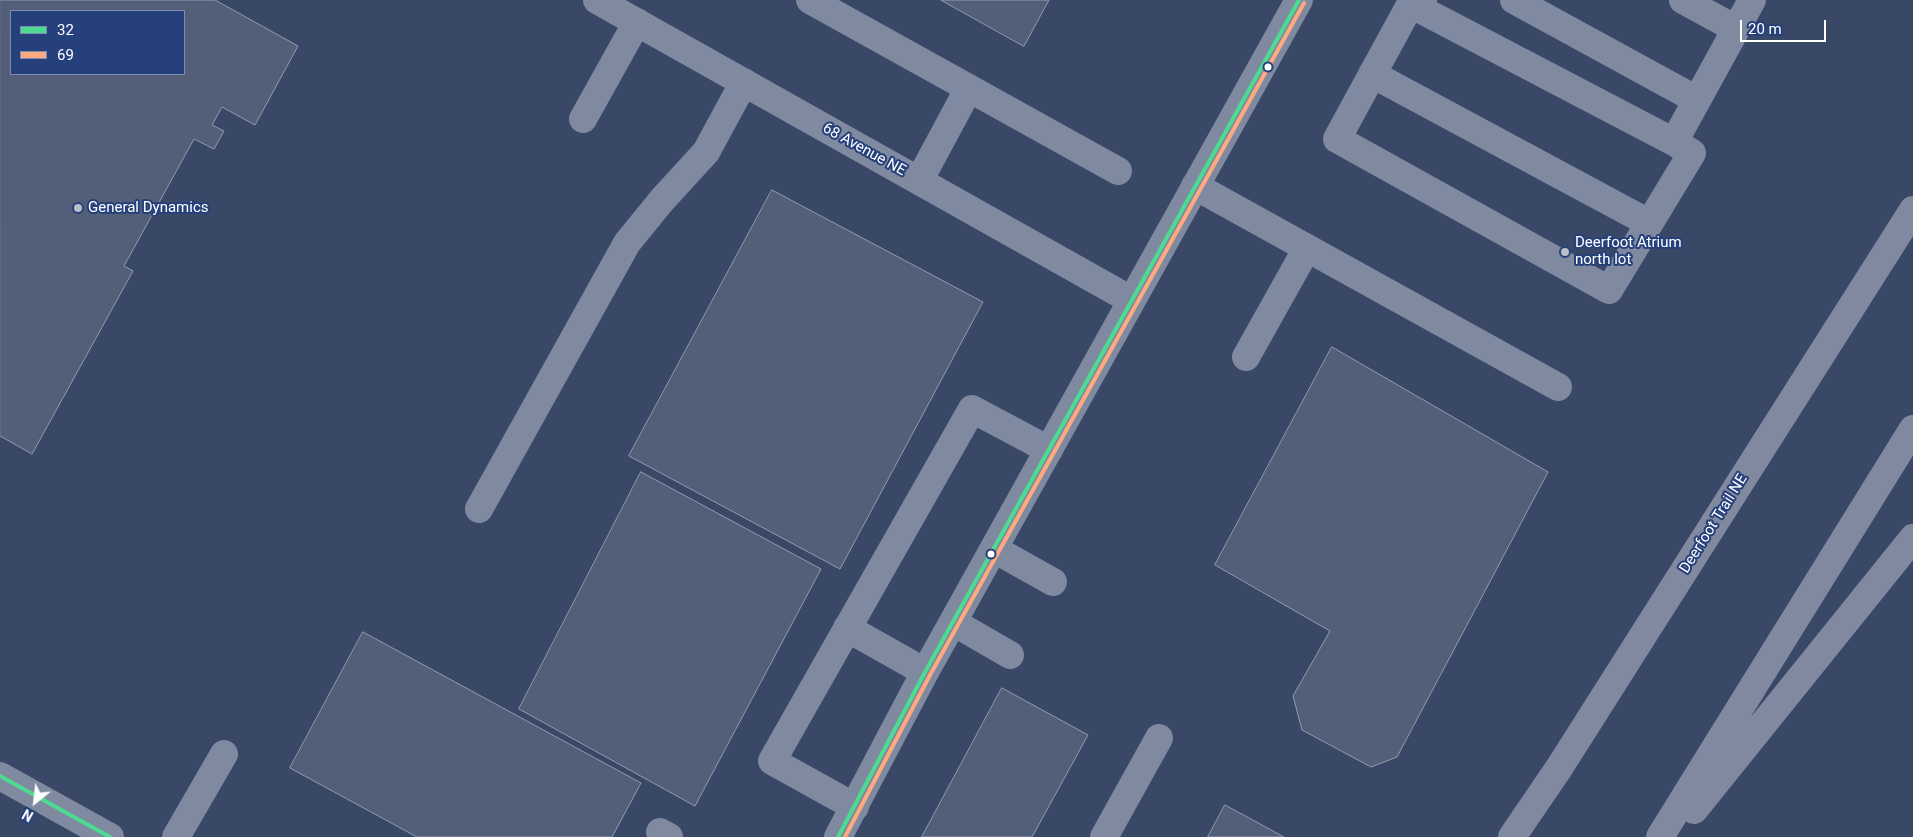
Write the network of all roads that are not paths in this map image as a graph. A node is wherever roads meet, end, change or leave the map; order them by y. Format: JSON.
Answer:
{"nodes":[{"id":1,"x":597,"y":0,"type":"edge"},
{"id":2,"x":810,"y":0,"type":"edge"},
{"id":3,"x":1300,"y":0,"type":"edge"},
{"id":4,"x":1514,"y":0,"type":"edge"},
{"id":5,"x":1683,"y":0,"type":"edge"},
{"id":6,"x":1752,"y":0,"type":"edge"},
{"id":7,"x":1421,"y":4,"type":"edge"},
{"id":8,"x":637,"y":22,"type":"junction"},
{"id":9,"x":1736,"y":29,"type":"junction"},
{"id":10,"x":1372,"y":74,"type":"junction"},
{"id":11,"x":744,"y":82,"type":"junction"},
{"id":12,"x":969,"y":88,"type":"junction"},
{"id":13,"x":1697,"y":100,"type":"junction"},
{"id":14,"x":583,"y":119,"type":"dead end"},
{"id":15,"x":1674,"y":142,"type":"junction"},
{"id":16,"x":1118,"y":171,"type":"dead end"},
{"id":17,"x":919,"y":181,"type":"junction"},
{"id":18,"x":1195,"y":186,"type":"junction"},
{"id":19,"x":1913,"y":198,"type":"edge"},
{"id":20,"x":1913,"y":210,"type":"edge"},
{"id":21,"x":1649,"y":223,"type":"junction"},
{"id":22,"x":1895,"y":240,"type":"junction"},
{"id":23,"x":1307,"y":248,"type":"junction"},
{"id":24,"x":1131,"y":300,"type":"junction"},
{"id":25,"x":1246,"y":357,"type":"dead end"},
{"id":26,"x":1558,"y":387,"type":"dead end"},
{"id":27,"x":1913,"y":429,"type":"edge"},
{"id":28,"x":1049,"y":450,"type":"junction"},
{"id":29,"x":479,"y":509,"type":"dead end"},
{"id":30,"x":1913,"y":538,"type":"edge"},
{"id":31,"x":994,"y":549,"type":"junction"},
{"id":32,"x":1053,"y":582,"type":"dead end"},
{"id":33,"x":953,"y":622,"type":"junction"},
{"id":34,"x":847,"y":628,"type":"junction"},
{"id":35,"x":1010,"y":655,"type":"dead end"},
{"id":36,"x":925,"y":672,"type":"junction"},
{"id":37,"x":1159,"y":738,"type":"dead end"},
{"id":38,"x":224,"y":754,"type":"dead end"},
{"id":39,"x":0,"y":776,"type":"edge"},
{"id":40,"x":855,"y":807,"type":"junction"},
{"id":41,"x":110,"y":837,"type":"edge"},
{"id":42,"x":176,"y":837,"type":"edge"},
{"id":43,"x":838,"y":837,"type":"edge"},
{"id":44,"x":1104,"y":837,"type":"edge"},
{"id":45,"x":1512,"y":837,"type":"edge"},
{"id":46,"x":1660,"y":837,"type":"edge"},
{"id":47,"x":1673,"y":837,"type":"edge"}],
"edges":[{"from":1,"to":8,"type":"street","name":"68 Avenue NE"},
{"from":2,"to":12,"type":"street"},
{"from":3,"to":18,"type":"street"},
{"from":4,"to":13,"type":"street"},
{"from":5,"to":9,"type":"street"},
{"from":6,"to":9,"type":"street"},
{"from":7,"to":10,"type":"street"},
{"from":7,"to":15,"type":"street"},
{"from":8,"to":11,"type":"street","name":"68 Avenue NE"},
{"from":8,"to":14,"type":"street"},
{"from":9,"to":13,"type":"street"},
{"from":10,"to":21,"type":"street"},
{"from":10,"to":21,"type":"street"},
{"from":11,"to":17,"type":"street","name":"68 Avenue NE"},
{"from":11,"to":29,"type":"street"},
{"from":12,"to":16,"type":"street"},
{"from":12,"to":17,"type":"street"},
{"from":13,"to":15,"type":"street"},
{"from":15,"to":21,"type":"street"},
{"from":17,"to":24,"type":"street","name":"68 Avenue NE"},
{"from":18,"to":23,"type":"street"},
{"from":18,"to":24,"type":"street"},
{"from":19,"to":22,"type":"highway"},
{"from":20,"to":22,"type":"highway","name":"Deerfoot Trail NE"},
{"from":22,"to":45,"type":"highway","name":"Deerfoot Trail NE"},
{"from":23,"to":25,"type":"street"},
{"from":23,"to":26,"type":"street"},
{"from":24,"to":28,"type":"street"},
{"from":27,"to":46,"type":"highway"},
{"from":28,"to":31,"type":"street"},
{"from":28,"to":34,"type":"street"},
{"from":30,"to":47,"type":"highway"},
{"from":31,"to":32,"type":"street"},
{"from":31,"to":33,"type":"street"},
{"from":33,"to":35,"type":"street"},
{"from":33,"to":36,"type":"street"},
{"from":34,"to":36,"type":"street"},
{"from":34,"to":40,"type":"street"},
{"from":36,"to":40,"type":"street"},
{"from":37,"to":44,"type":"street"},
{"from":38,"to":42,"type":"street"},
{"from":39,"to":41,"type":"street"},
{"from":40,"to":43,"type":"street"}]}
